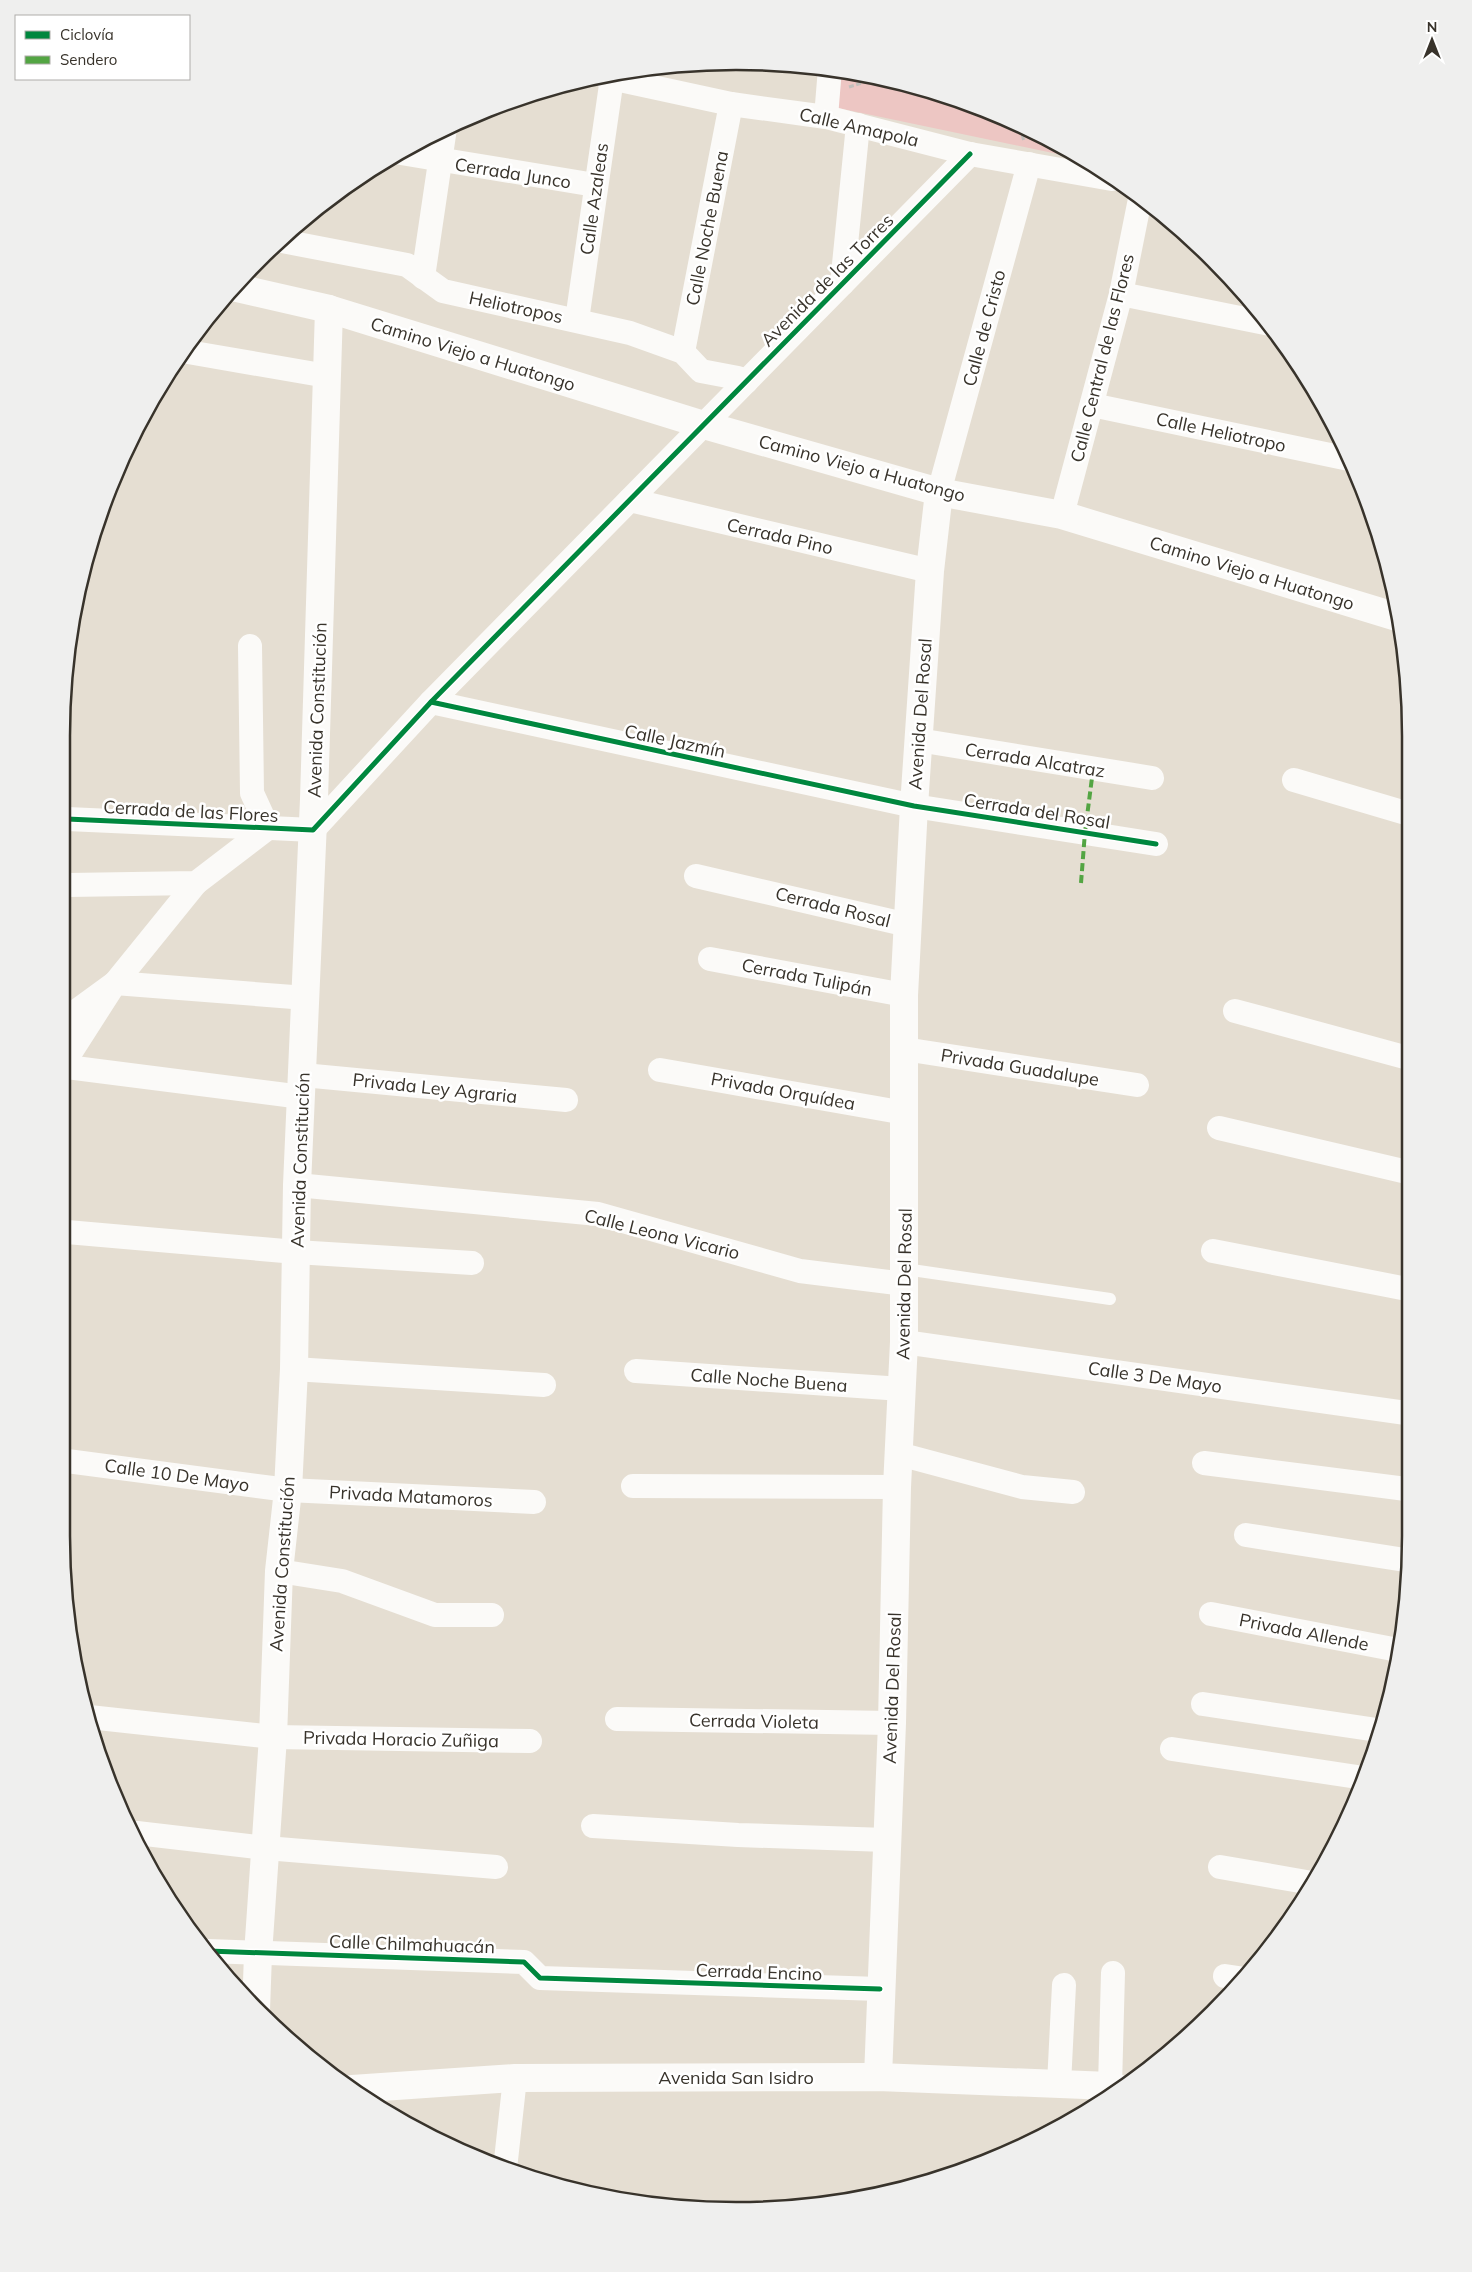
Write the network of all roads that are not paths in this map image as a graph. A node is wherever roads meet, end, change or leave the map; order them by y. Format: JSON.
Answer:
{"nodes":[{"id":1,"x":829,"y":77,"type":"edge"},
{"id":2,"x":621,"y":81,"type":"edge"},
{"id":3,"x":608,"y":83,"type":"edge"},
{"id":4,"x":731,"y":104,"type":"junction"},
{"id":5,"x":826,"y":117,"type":"junction"},
{"id":6,"x":858,"y":124,"type":"junction"},
{"id":7,"x":443,"y":138,"type":"edge"},
{"id":8,"x":970,"y":154,"type":"junction"},
{"id":9,"x":410,"y":156,"type":"edge"},
{"id":10,"x":439,"y":161,"type":"junction"},
{"id":11,"x":1029,"y":164,"type":"junction"},
{"id":12,"x":1097,"y":176,"type":"edge"},
{"id":13,"x":595,"y":185,"type":"junction"},
{"id":14,"x":1139,"y":206,"type":"edge"},
{"id":15,"x":289,"y":242,"type":"edge"},
{"id":16,"x":423,"y":277,"type":"junction"},
{"id":17,"x":842,"y":284,"type":"junction"},
{"id":18,"x":242,"y":289,"type":"edge"},
{"id":19,"x":1121,"y":294,"type":"junction"},
{"id":20,"x":329,"y":309,"type":"junction"},
{"id":21,"x":577,"y":320,"type":"junction"},
{"id":22,"x":1256,"y":321,"type":"edge"},
{"id":23,"x":683,"y":352,"type":"junction"},
{"id":24,"x":192,"y":353,"type":"edge"},
{"id":25,"x":327,"y":376,"type":"junction"},
{"id":26,"x":746,"y":382,"type":"junction"},
{"id":27,"x":1092,"y":405,"type":"junction"},
{"id":28,"x":704,"y":425,"type":"junction"},
{"id":29,"x":1340,"y":457,"type":"edge"},
{"id":30,"x":939,"y":492,"type":"junction"},
{"id":31,"x":630,"y":500,"type":"junction"},
{"id":32,"x":1062,"y":515,"type":"junction"},
{"id":33,"x":930,"y":572,"type":"junction"},
{"id":34,"x":1390,"y":615,"type":"edge"},
{"id":35,"x":250,"y":646,"type":"dead end"},
{"id":36,"x":431,"y":702,"type":"junction"},
{"id":37,"x":918,"y":740,"type":"junction"},
{"id":38,"x":1152,"y":778,"type":"dead end"},
{"id":39,"x":1294,"y":780,"type":"dead end"},
{"id":40,"x":914,"y":806,"type":"junction"},
{"id":41,"x":1402,"y":812,"type":"edge"},
{"id":42,"x":70,"y":819,"type":"edge"},
{"id":43,"x":268,"y":828,"type":"junction"},
{"id":44,"x":313,"y":830,"type":"junction"},
{"id":45,"x":1156,"y":844,"type":"dead end"},
{"id":46,"x":696,"y":876,"type":"dead end"},
{"id":47,"x":196,"y":883,"type":"junction"},
{"id":48,"x":70,"y":885,"type":"edge"},
{"id":49,"x":908,"y":925,"type":"junction"},
{"id":50,"x":710,"y":960,"type":"dead end"},
{"id":51,"x":116,"y":984,"type":"junction"},
{"id":52,"x":904,"y":995,"type":"junction"},
{"id":53,"x":306,"y":998,"type":"junction"},
{"id":54,"x":1235,"y":1011,"type":"dead end"},
{"id":55,"x":70,"y":1016,"type":"edge"},
{"id":56,"x":904,"y":1049,"type":"junction"},
{"id":57,"x":70,"y":1053,"type":"edge"},
{"id":58,"x":1402,"y":1056,"type":"edge"},
{"id":59,"x":70,"y":1067,"type":"edge"},
{"id":60,"x":660,"y":1070,"type":"dead end"},
{"id":61,"x":1137,"y":1085,"type":"dead end"},
{"id":62,"x":303,"y":1086,"type":"junction"},
{"id":63,"x":566,"y":1100,"type":"dead end"},
{"id":64,"x":905,"y":1113,"type":"junction"},
{"id":65,"x":1219,"y":1128,"type":"dead end"},
{"id":66,"x":1402,"y":1171,"type":"edge"},
{"id":67,"x":297,"y":1185,"type":"junction"},
{"id":68,"x":70,"y":1232,"type":"edge"},
{"id":69,"x":1213,"y":1251,"type":"dead end"},
{"id":70,"x":296,"y":1252,"type":"junction"},
{"id":71,"x":472,"y":1263,"type":"dead end"},
{"id":72,"x":905,"y":1276,"type":"junction"},
{"id":73,"x":1402,"y":1288,"type":"edge"},
{"id":74,"x":1110,"y":1299,"type":"dead end"},
{"id":75,"x":904,"y":1342,"type":"junction"},
{"id":76,"x":294,"y":1369,"type":"junction"},
{"id":77,"x":636,"y":1372,"type":"dead end"},
{"id":78,"x":544,"y":1386,"type":"dead end"},
{"id":79,"x":902,"y":1389,"type":"junction"},
{"id":80,"x":1402,"y":1412,"type":"edge"},
{"id":81,"x":899,"y":1454,"type":"junction"},
{"id":82,"x":70,"y":1461,"type":"edge"},
{"id":83,"x":1204,"y":1463,"type":"dead end"},
{"id":84,"x":633,"y":1486,"type":"dead end"},
{"id":85,"x":897,"y":1487,"type":"junction"},
{"id":86,"x":1402,"y":1488,"type":"edge"},
{"id":87,"x":288,"y":1490,"type":"junction"},
{"id":88,"x":1073,"y":1492,"type":"dead end"},
{"id":89,"x":534,"y":1502,"type":"dead end"},
{"id":90,"x":1246,"y":1535,"type":"dead end"},
{"id":91,"x":1401,"y":1559,"type":"edge"},
{"id":92,"x":279,"y":1571,"type":"junction"},
{"id":93,"x":1211,"y":1614,"type":"dead end"},
{"id":94,"x":492,"y":1615,"type":"dead end"},
{"id":95,"x":1392,"y":1649,"type":"edge"},
{"id":96,"x":1203,"y":1704,"type":"dead end"},
{"id":97,"x":96,"y":1718,"type":"edge"},
{"id":98,"x":617,"y":1719,"type":"dead end"},
{"id":99,"x":892,"y":1723,"type":"junction"},
{"id":100,"x":1373,"y":1730,"type":"edge"},
{"id":101,"x":273,"y":1736,"type":"junction"},
{"id":102,"x":530,"y":1741,"type":"dead end"},
{"id":103,"x":1172,"y":1749,"type":"dead end"},
{"id":104,"x":1357,"y":1777,"type":"edge"},
{"id":105,"x":593,"y":1826,"type":"dead end"},
{"id":106,"x":140,"y":1833,"type":"edge"},
{"id":107,"x":886,"y":1840,"type":"junction"},
{"id":108,"x":266,"y":1848,"type":"junction"},
{"id":109,"x":496,"y":1867,"type":"dead end"},
{"id":110,"x":1220,"y":1867,"type":"dead end"},
{"id":111,"x":1305,"y":1882,"type":"edge"},
{"id":112,"x":216,"y":1952,"type":"edge"},
{"id":113,"x":258,"y":1954,"type":"junction"},
{"id":114,"x":1113,"y":1972,"type":"dead end"},
{"id":115,"x":608,"y":1982,"type":"joint"},
{"id":116,"x":1064,"y":1985,"type":"dead end"},
{"id":117,"x":880,"y":1990,"type":"junction"},
{"id":118,"x":256,"y":1998,"type":"edge"},
{"id":119,"x":878,"y":2077,"type":"junction"},
{"id":120,"x":515,"y":2078,"type":"junction"},
{"id":121,"x":1115,"y":2083,"type":"edge"},
{"id":122,"x":1059,"y":2084,"type":"junction"},
{"id":123,"x":1110,"y":2087,"type":"edge"},
{"id":124,"x":364,"y":2088,"type":"edge"},
{"id":125,"x":506,"y":2161,"type":"edge"}],
"edges":[{"from":1,"to":5,"type":"street"},
{"from":2,"to":4,"type":"street","name":"Calle Amapola"},
{"from":3,"to":13,"type":"street","name":"Calle Azaleas"},
{"from":4,"to":5,"type":"street","name":"Calle Amapola"},
{"from":4,"to":23,"type":"street","name":"Calle Noche Buena"},
{"from":5,"to":6,"type":"street","name":"Calle Amapola"},
{"from":6,"to":8,"type":"street","name":"Calle Amapola"},
{"from":6,"to":17,"type":"street"},
{"from":7,"to":10,"type":"street"},
{"from":8,"to":11,"type":"street","name":"Calle Amapola"},
{"from":8,"to":17,"type":"street","name":"Avenida de las Torres"},
{"from":9,"to":10,"type":"street","name":"Cerrada Junco"},
{"from":10,"to":13,"type":"street","name":"Cerrada Junco"},
{"from":10,"to":16,"type":"street"},
{"from":11,"to":12,"type":"street","name":"Calle Amapola"},
{"from":11,"to":30,"type":"street","name":"Calle de Cristo"},
{"from":13,"to":21,"type":"street","name":"Calle Azaleas"},
{"from":14,"to":19,"type":"street","name":"Calle Central de las Flores"},
{"from":15,"to":16,"type":"street","name":"Heliotropos"},
{"from":16,"to":21,"type":"street","name":"Heliotropos"},
{"from":17,"to":26,"type":"street","name":"Avenida de las Torres"},
{"from":18,"to":20,"type":"main road","name":"Camino Viejo a Huatongo"},
{"from":19,"to":22,"type":"street"},
{"from":19,"to":27,"type":"street","name":"Calle Central de las Flores"},
{"from":20,"to":25,"type":"main road","name":"Avenida Constitución"},
{"from":20,"to":28,"type":"main road","name":"Camino Viejo a Huatongo"},
{"from":21,"to":23,"type":"street","name":"Heliotropos"},
{"from":23,"to":26,"type":"street","name":"Heliotropos"},
{"from":24,"to":25,"type":"street"},
{"from":25,"to":44,"type":"main road","name":"Avenida Constitución"},
{"from":26,"to":28,"type":"street","name":"Avenida de las Torres"},
{"from":27,"to":29,"type":"street","name":"Calle Heliotropo"},
{"from":27,"to":32,"type":"street","name":"Calle Central de las Flores"},
{"from":28,"to":30,"type":"main road","name":"Camino Viejo a Huatongo"},
{"from":28,"to":31,"type":"street","name":"Avenida de las Torres"},
{"from":30,"to":32,"type":"main road","name":"Camino Viejo a Huatongo"},
{"from":30,"to":33,"type":"main road","name":"Avenida Del Rosal"},
{"from":31,"to":33,"type":"street","name":"Cerrada Pino"},
{"from":31,"to":36,"type":"street","name":"Avenida de las Torres"},
{"from":32,"to":34,"type":"main road","name":"Camino Viejo a Huatongo"},
{"from":33,"to":37,"type":"main road","name":"Avenida Del Rosal"},
{"from":35,"to":43,"type":"street"},
{"from":36,"to":40,"type":"street","name":"Calle Jazmín"},
{"from":36,"to":44,"type":"street","name":"Avenida de las Torres"},
{"from":37,"to":38,"type":"street","name":"Cerrada Alcatraz"},
{"from":37,"to":40,"type":"main road","name":"Avenida Del Rosal"},
{"from":39,"to":41,"type":"street"},
{"from":40,"to":45,"type":"street","name":"Cerrada del Rosal"},
{"from":40,"to":49,"type":"main road","name":"Avenida Del Rosal"},
{"from":42,"to":43,"type":"street","name":"Cerrada de las Flores"},
{"from":43,"to":44,"type":"street","name":"Cerrada de las Flores"},
{"from":43,"to":47,"type":"street"},
{"from":44,"to":53,"type":"main road","name":"Avenida Constitución"},
{"from":46,"to":49,"type":"street","name":"Cerrada Rosal"},
{"from":47,"to":48,"type":"street"},
{"from":47,"to":51,"type":"street"},
{"from":49,"to":52,"type":"main road","name":"Avenida Del Rosal"},
{"from":50,"to":52,"type":"street","name":"Cerrada Tulipán"},
{"from":51,"to":53,"type":"street"},
{"from":51,"to":55,"type":"street"},
{"from":51,"to":57,"type":"street"},
{"from":52,"to":56,"type":"main road","name":"Avenida Del Rosal"},
{"from":53,"to":62,"type":"main road","name":"Avenida Constitución"},
{"from":54,"to":58,"type":"street"},
{"from":56,"to":61,"type":"street","name":"Privada Guadalupe"},
{"from":56,"to":64,"type":"main road","name":"Avenida Del Rosal"},
{"from":59,"to":62,"type":"street","name":"Privada Ley Agraria"},
{"from":60,"to":64,"type":"street","name":"Privada Orquídea"},
{"from":62,"to":63,"type":"street","name":"Privada Ley Agraria"},
{"from":62,"to":67,"type":"main road","name":"Avenida Constitución"},
{"from":64,"to":72,"type":"main road","name":"Avenida Del Rosal"},
{"from":65,"to":66,"type":"street"},
{"from":67,"to":70,"type":"main road","name":"Avenida Constitución"},
{"from":67,"to":72,"type":"street","name":"Calle Leona Vicario"},
{"from":68,"to":70,"type":"street"},
{"from":69,"to":73,"type":"street"},
{"from":70,"to":71,"type":"street"},
{"from":70,"to":76,"type":"main road","name":"Avenida Constitución"},
{"from":72,"to":74,"type":"lane"},
{"from":72,"to":75,"type":"main road","name":"Avenida Del Rosal"},
{"from":75,"to":79,"type":"main road","name":"Avenida Del Rosal"},
{"from":75,"to":80,"type":"street","name":"Calle 3 De Mayo"},
{"from":76,"to":78,"type":"street"},
{"from":76,"to":87,"type":"main road","name":"Avenida Constitución"},
{"from":77,"to":79,"type":"street","name":"Calle Noche Buena"},
{"from":79,"to":81,"type":"main road","name":"Avenida Del Rosal"},
{"from":81,"to":85,"type":"main road","name":"Avenida Del Rosal"},
{"from":81,"to":88,"type":"street"},
{"from":82,"to":87,"type":"street","name":"Calle 10 De Mayo"},
{"from":83,"to":86,"type":"street"},
{"from":84,"to":85,"type":"street"},
{"from":85,"to":99,"type":"main road","name":"Avenida Del Rosal"},
{"from":87,"to":89,"type":"street","name":"Privada Matamoros"},
{"from":87,"to":92,"type":"main road","name":"Avenida Constitución"},
{"from":90,"to":91,"type":"street"},
{"from":92,"to":94,"type":"street"},
{"from":92,"to":101,"type":"main road","name":"Avenida Constitución"},
{"from":93,"to":95,"type":"street","name":"Privada Allende"},
{"from":96,"to":100,"type":"street"},
{"from":97,"to":101,"type":"street","name":"Privada Horacio Zuñiga"},
{"from":98,"to":99,"type":"street","name":"Cerrada Violeta"},
{"from":99,"to":107,"type":"main road","name":"Avenida Del Rosal"},
{"from":101,"to":102,"type":"street","name":"Privada Horacio Zuñiga"},
{"from":101,"to":108,"type":"main road","name":"Avenida Constitución"},
{"from":103,"to":104,"type":"street"},
{"from":105,"to":107,"type":"street"},
{"from":106,"to":108,"type":"street"},
{"from":107,"to":117,"type":"main road","name":"Avenida Del Rosal"},
{"from":108,"to":109,"type":"street"},
{"from":108,"to":113,"type":"main road","name":"Avenida Constitución"},
{"from":110,"to":111,"type":"street"},
{"from":112,"to":113,"type":"street","name":"Calle Chilmahuacán"},
{"from":113,"to":115,"type":"street","name":"Calle Chilmahuacán"},
{"from":113,"to":118,"type":"main road","name":"Avenida Constitución"},
{"from":114,"to":121,"type":"street"},
{"from":115,"to":117,"type":"street","name":"Cerrada Encino"},
{"from":116,"to":122,"type":"street"},
{"from":117,"to":119,"type":"main road","name":"Avenida Del Rosal"},
{"from":119,"to":120,"type":"main road","name":"Avenida San Isidro"},
{"from":119,"to":122,"type":"main road","name":"Avenida San Isidro"},
{"from":120,"to":124,"type":"main road","name":"Avenida San Isidro"},
{"from":120,"to":125,"type":"street"},
{"from":122,"to":123,"type":"main road","name":"Avenida San Isidro"}]}
